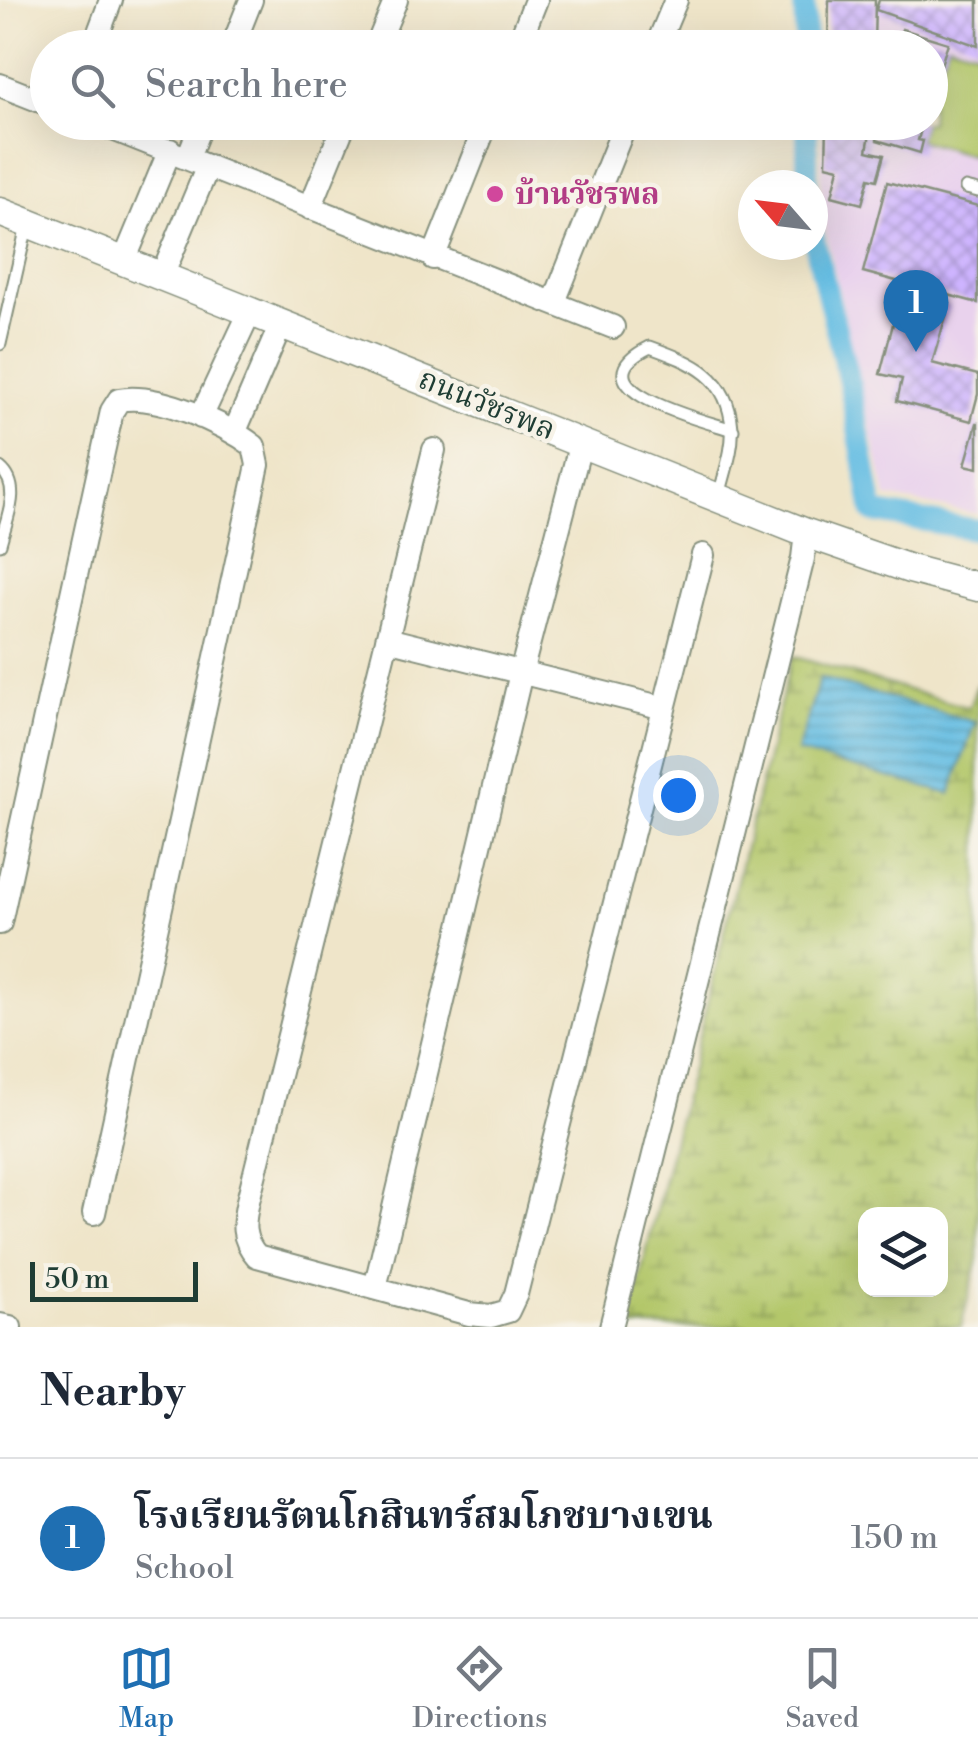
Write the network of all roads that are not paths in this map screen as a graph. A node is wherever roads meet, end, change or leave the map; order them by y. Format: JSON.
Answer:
{"nodes":[{"id":1,"x":111,"y":0,"type":"edge"},
{"id":2,"x":251,"y":0,"type":"edge"},
{"id":3,"x":396,"y":0,"type":"edge"},
{"id":4,"x":536,"y":0,"type":"edge"},
{"id":5,"x":676,"y":0,"type":"edge"},
{"id":6,"x":100,"y":30,"type":"edge"},
{"id":7,"x":239,"y":30,"type":"edge"},
{"id":8,"x":384,"y":30,"type":"edge"},
{"id":9,"x":524,"y":30,"type":"edge"},
{"id":10,"x":664,"y":30,"type":"edge"},
{"id":11,"x":0,"y":85,"type":"edge"},
{"id":12,"x":30,"y":97,"type":"edge"},
{"id":13,"x":142,"y":140,"type":"edge"},
{"id":14,"x":196,"y":140,"type":"edge"},
{"id":15,"x":338,"y":140,"type":"edge"},
{"id":16,"x":480,"y":140,"type":"edge"},
{"id":17,"x":619,"y":140,"type":"edge"},
{"id":18,"x":189,"y":158,"type":"junction"},
{"id":19,"x":310,"y":208,"type":"junction"},
{"id":20,"x":0,"y":212,"type":"edge"},
{"id":21,"x":28,"y":223,"type":"junction"},
{"id":22,"x":433,"y":258,"type":"junction"},
{"id":23,"x":124,"y":261,"type":"junction"},
{"id":24,"x":162,"y":276,"type":"junction"},
{"id":25,"x":554,"y":302,"type":"junction"},
{"id":26,"x":251,"y":310,"type":"junction"},
{"id":27,"x":282,"y":322,"type":"junction"},
{"id":28,"x":613,"y":327,"type":"dead end"},
{"id":29,"x":0,"y":344,"type":"edge"},
{"id":30,"x":200,"y":417,"type":"junction"},
{"id":31,"x":733,"y":430,"type":"junction"},
{"id":32,"x":234,"y":431,"type":"junction"},
{"id":33,"x":581,"y":442,"type":"junction"},
{"id":34,"x":434,"y":450,"type":"dead end"},
{"id":35,"x":0,"y":468,"type":"edge"},
{"id":36,"x":719,"y":498,"type":"junction"},
{"id":37,"x":806,"y":533,"type":"junction"},
{"id":38,"x":0,"y":544,"type":"edge"},
{"id":39,"x":703,"y":556,"type":"dead end"},
{"id":40,"x":978,"y":588,"type":"edge"},
{"id":41,"x":386,"y":639,"type":"junction"},
{"id":42,"x":521,"y":673,"type":"junction"},
{"id":43,"x":664,"y":708,"type":"junction"},
{"id":44,"x":0,"y":923,"type":"edge"},
{"id":45,"x":94,"y":1214,"type":"dead end"},
{"id":46,"x":374,"y":1288,"type":"junction"},
{"id":47,"x":0,"y":1324,"type":"edge"},
{"id":48,"x":10,"y":1327,"type":"edge"},
{"id":49,"x":611,"y":1327,"type":"edge"}],
"edges":[{"from":1,"to":6,"type":"street"},
{"from":2,"to":7,"type":"street"},
{"from":3,"to":8,"type":"street"},
{"from":4,"to":9,"type":"street"},
{"from":5,"to":10,"type":"street"},
{"from":11,"to":12,"type":"street"},
{"from":13,"to":18,"type":"street"},
{"from":14,"to":18,"type":"street"},
{"from":15,"to":19,"type":"street"},
{"from":16,"to":22,"type":"street"},
{"from":17,"to":25,"type":"street"},
{"from":18,"to":19,"type":"street"},
{"from":18,"to":23,"type":"street"},
{"from":18,"to":24,"type":"street"},
{"from":19,"to":22,"type":"street"},
{"from":20,"to":21,"type":"street","name":"ถนนวัชรพล"},
{"from":21,"to":23,"type":"street","name":"ถนนวัชรพล"},
{"from":21,"to":29,"type":"lane"},
{"from":22,"to":25,"type":"street"},
{"from":23,"to":24,"type":"street","name":"ถนนวัชรพล"},
{"from":24,"to":26,"type":"street","name":"ถนนวัชรพล"},
{"from":25,"to":28,"type":"street"},
{"from":26,"to":27,"type":"street","name":"ถนนวัชรพล"},
{"from":26,"to":30,"type":"street"},
{"from":27,"to":32,"type":"street"},
{"from":27,"to":33,"type":"street","name":"ถนนวัชรพล"},
{"from":30,"to":32,"type":"street"},
{"from":30,"to":44,"type":"street"},
{"from":31,"to":31,"type":"lane"},
{"from":31,"to":36,"type":"lane"},
{"from":32,"to":45,"type":"street"},
{"from":33,"to":36,"type":"street","name":"ถนนวัชรพล"},
{"from":33,"to":42,"type":"street"},
{"from":34,"to":41,"type":"street"},
{"from":35,"to":38,"type":"lane"},
{"from":36,"to":37,"type":"street","name":"ถนนวัชรพล"},
{"from":37,"to":40,"type":"street","name":"ถนนวัชรพล"},
{"from":37,"to":49,"type":"street"},
{"from":39,"to":43,"type":"street"},
{"from":41,"to":42,"type":"street"},
{"from":41,"to":46,"type":"street"},
{"from":42,"to":43,"type":"street"},
{"from":42,"to":46,"type":"street"},
{"from":43,"to":46,"type":"street"},
{"from":47,"to":48,"type":"street"}]}
